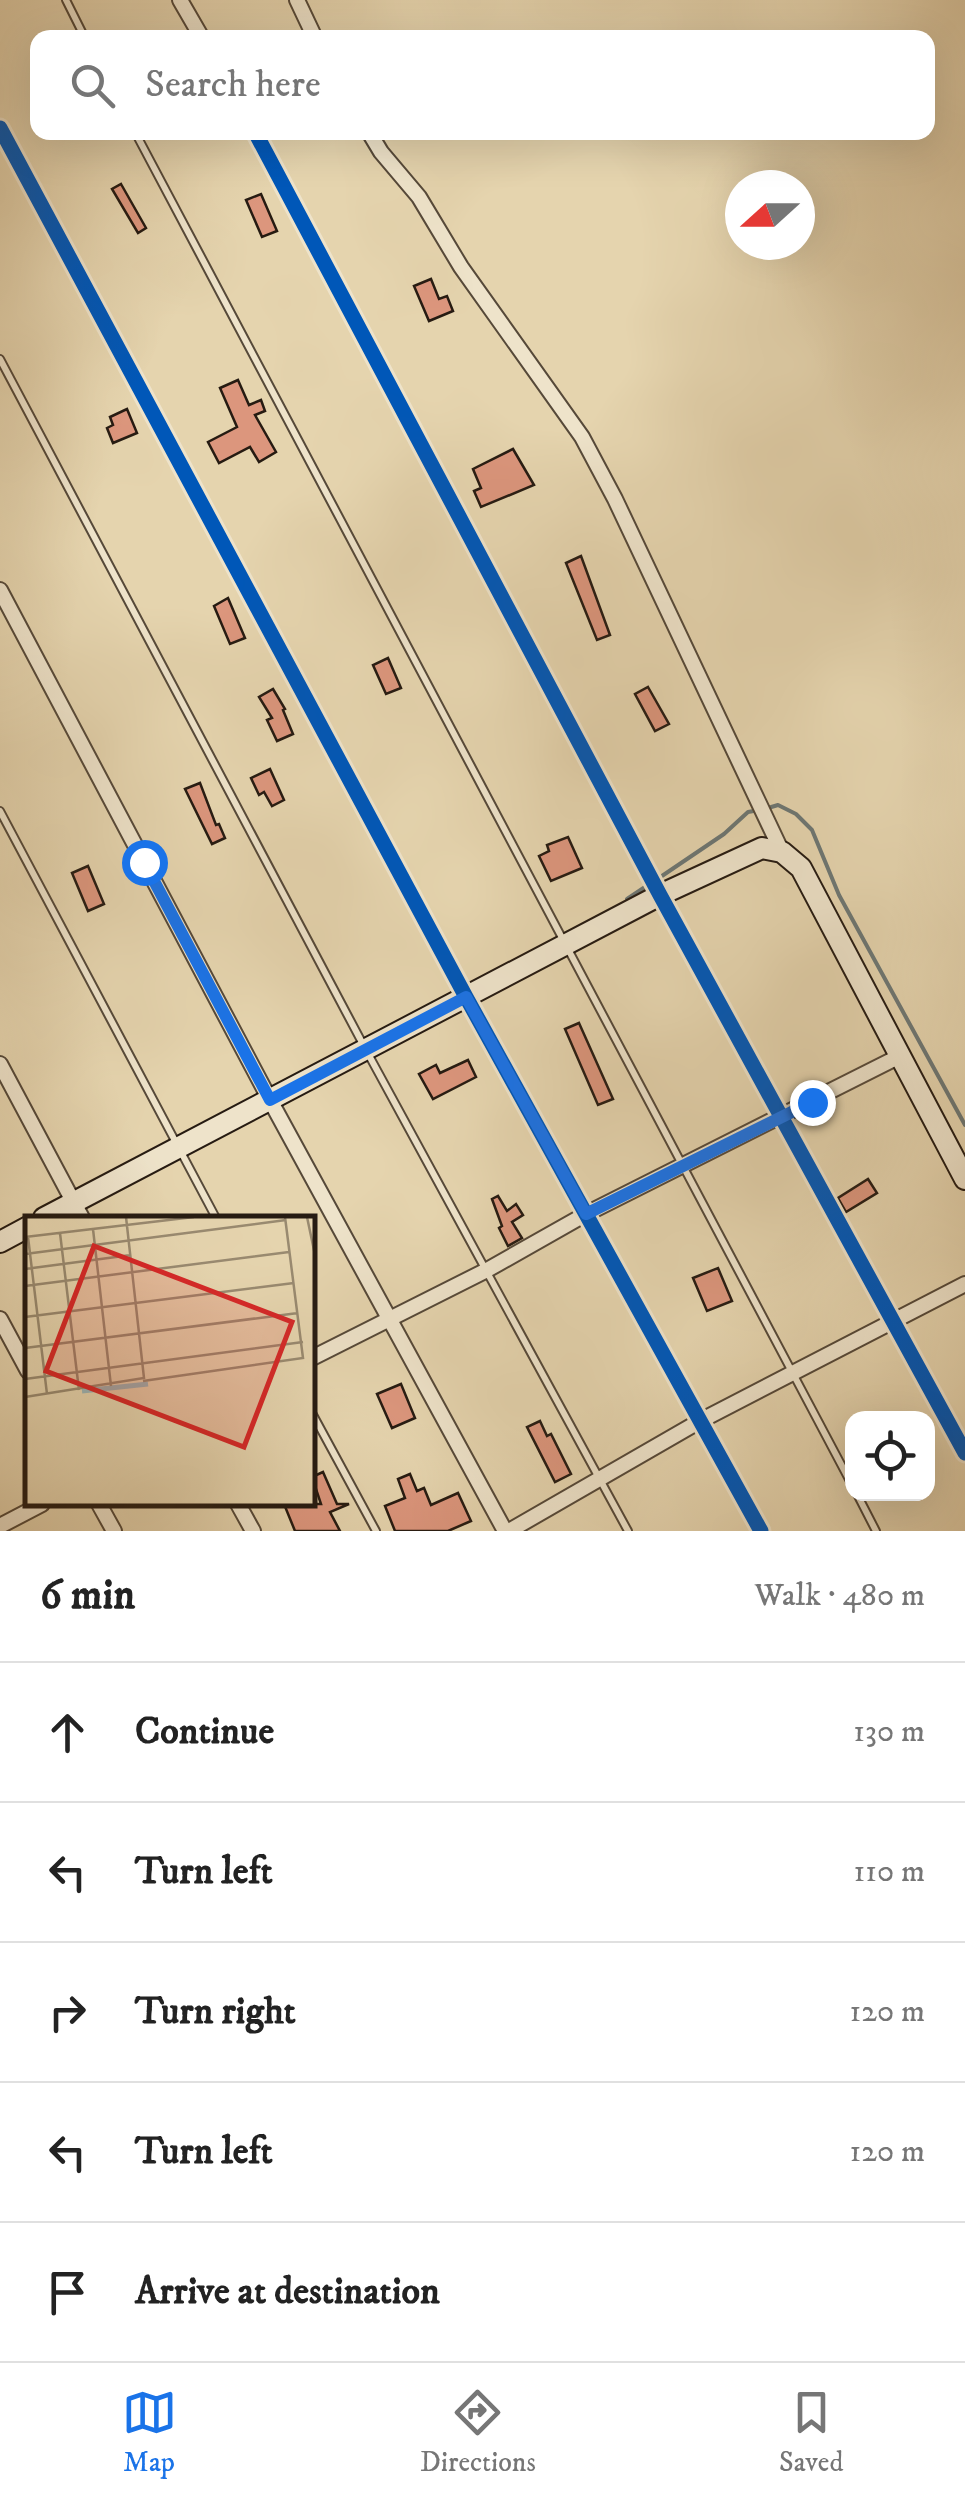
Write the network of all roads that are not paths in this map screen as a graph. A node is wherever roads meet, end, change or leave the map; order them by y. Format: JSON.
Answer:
{"nodes":[{"id":1,"x":66,"y":0,"type":"edge"},
{"id":2,"x":180,"y":0,"type":"edge"},
{"id":3,"x":297,"y":0,"type":"edge"},
{"id":4,"x":81,"y":30,"type":"edge"},
{"id":5,"x":197,"y":30,"type":"edge"},
{"id":6,"x":311,"y":30,"type":"edge"},
{"id":7,"x":0,"y":128,"type":"edge"},
{"id":8,"x":139,"y":140,"type":"edge"},
{"id":9,"x":259,"y":140,"type":"edge"},
{"id":10,"x":374,"y":140,"type":"edge"},
{"id":11,"x":0,"y":359,"type":"edge"},
{"id":12,"x":0,"y":590,"type":"edge"},
{"id":13,"x":0,"y":811,"type":"edge"},
{"id":14,"x":782,"y":852,"type":"junction"},
{"id":15,"x":660,"y":895,"type":"junction"},
{"id":16,"x":564,"y":946,"type":"junction"},
{"id":17,"x":466,"y":997,"type":"junction"},
{"id":18,"x":366,"y":1050,"type":"junction"},
{"id":19,"x":900,"y":1056,"type":"junction"},
{"id":20,"x":0,"y":1064,"type":"edge"},
{"id":21,"x":270,"y":1100,"type":"junction"},
{"id":22,"x":782,"y":1118,"type":"junction"},
{"id":23,"x":180,"y":1147,"type":"junction"},
{"id":24,"x":682,"y":1167,"type":"junction"},
{"id":25,"x":965,"y":1180,"type":"edge"},
{"id":26,"x":78,"y":1211,"type":"edge"},
{"id":27,"x":586,"y":1214,"type":"junction"},
{"id":28,"x":215,"y":1216,"type":"edge"},
{"id":29,"x":25,"y":1229,"type":"edge"},
{"id":30,"x":0,"y":1242,"type":"edge"},
{"id":31,"x":488,"y":1270,"type":"junction"},
{"id":32,"x":965,"y":1284,"type":"edge"},
{"id":33,"x":390,"y":1318,"type":"junction"},
{"id":34,"x":0,"y":1319,"type":"edge"},
{"id":35,"x":894,"y":1322,"type":"junction"},
{"id":36,"x":315,"y":1356,"type":"edge"},
{"id":37,"x":25,"y":1365,"type":"edge"},
{"id":38,"x":794,"y":1374,"type":"junction"},
{"id":39,"x":315,"y":1418,"type":"edge"},
{"id":40,"x":700,"y":1421,"type":"junction"},
{"id":41,"x":965,"y":1453,"type":"edge"},
{"id":42,"x":845,"y":1472,"type":"edge"},
{"id":43,"x":600,"y":1478,"type":"junction"},
{"id":44,"x":861,"y":1501,"type":"edge"},
{"id":45,"x":38,"y":1506,"type":"edge"},
{"id":46,"x":100,"y":1506,"type":"edge"},
{"id":47,"x":239,"y":1506,"type":"edge"},
{"id":48,"x":0,"y":1526,"type":"edge"},
{"id":49,"x":114,"y":1531,"type":"edge"},
{"id":50,"x":253,"y":1531,"type":"edge"},
{"id":51,"x":376,"y":1531,"type":"edge"},
{"id":52,"x":507,"y":1531,"type":"edge"},
{"id":53,"x":628,"y":1531,"type":"edge"},
{"id":54,"x":761,"y":1531,"type":"edge"},
{"id":55,"x":876,"y":1531,"type":"edge"}],
"edges":[{"from":1,"to":4,"type":"lane"},
{"from":2,"to":5,"type":"street"},
{"from":3,"to":6,"type":"street"},
{"from":7,"to":17,"type":"street"},
{"from":8,"to":16,"type":"lane"},
{"from":9,"to":15,"type":"street"},
{"from":10,"to":14,"type":"street"},
{"from":11,"to":18,"type":"lane"},
{"from":12,"to":21,"type":"street"},
{"from":13,"to":23,"type":"lane"},
{"from":14,"to":15,"type":"street"},
{"from":14,"to":19,"type":"street"},
{"from":15,"to":16,"type":"street"},
{"from":15,"to":22,"type":"street"},
{"from":16,"to":17,"type":"street"},
{"from":16,"to":24,"type":"lane"},
{"from":17,"to":18,"type":"street"},
{"from":17,"to":27,"type":"street"},
{"from":18,"to":21,"type":"street"},
{"from":18,"to":31,"type":"lane"},
{"from":19,"to":22,"type":"street"},
{"from":19,"to":25,"type":"street"},
{"from":20,"to":26,"type":"street"},
{"from":21,"to":23,"type":"street"},
{"from":21,"to":33,"type":"street"},
{"from":22,"to":24,"type":"street"},
{"from":22,"to":35,"type":"street"},
{"from":23,"to":26,"type":"street"},
{"from":23,"to":28,"type":"lane"},
{"from":24,"to":27,"type":"street"},
{"from":24,"to":38,"type":"lane"},
{"from":27,"to":31,"type":"street"},
{"from":27,"to":40,"type":"street"},
{"from":29,"to":30,"type":"street"},
{"from":31,"to":33,"type":"street"},
{"from":31,"to":43,"type":"lane"},
{"from":32,"to":35,"type":"street"},
{"from":33,"to":36,"type":"street"},
{"from":33,"to":52,"type":"street"},
{"from":34,"to":37,"type":"street"},
{"from":35,"to":38,"type":"street"},
{"from":35,"to":41,"type":"street"},
{"from":38,"to":40,"type":"street"},
{"from":38,"to":42,"type":"lane"},
{"from":39,"to":51,"type":"lane"},
{"from":40,"to":43,"type":"street"},
{"from":40,"to":54,"type":"street"},
{"from":43,"to":52,"type":"street"},
{"from":43,"to":53,"type":"lane"},
{"from":44,"to":55,"type":"lane"},
{"from":45,"to":48,"type":"street"},
{"from":46,"to":49,"type":"street"},
{"from":47,"to":50,"type":"street"}]}
